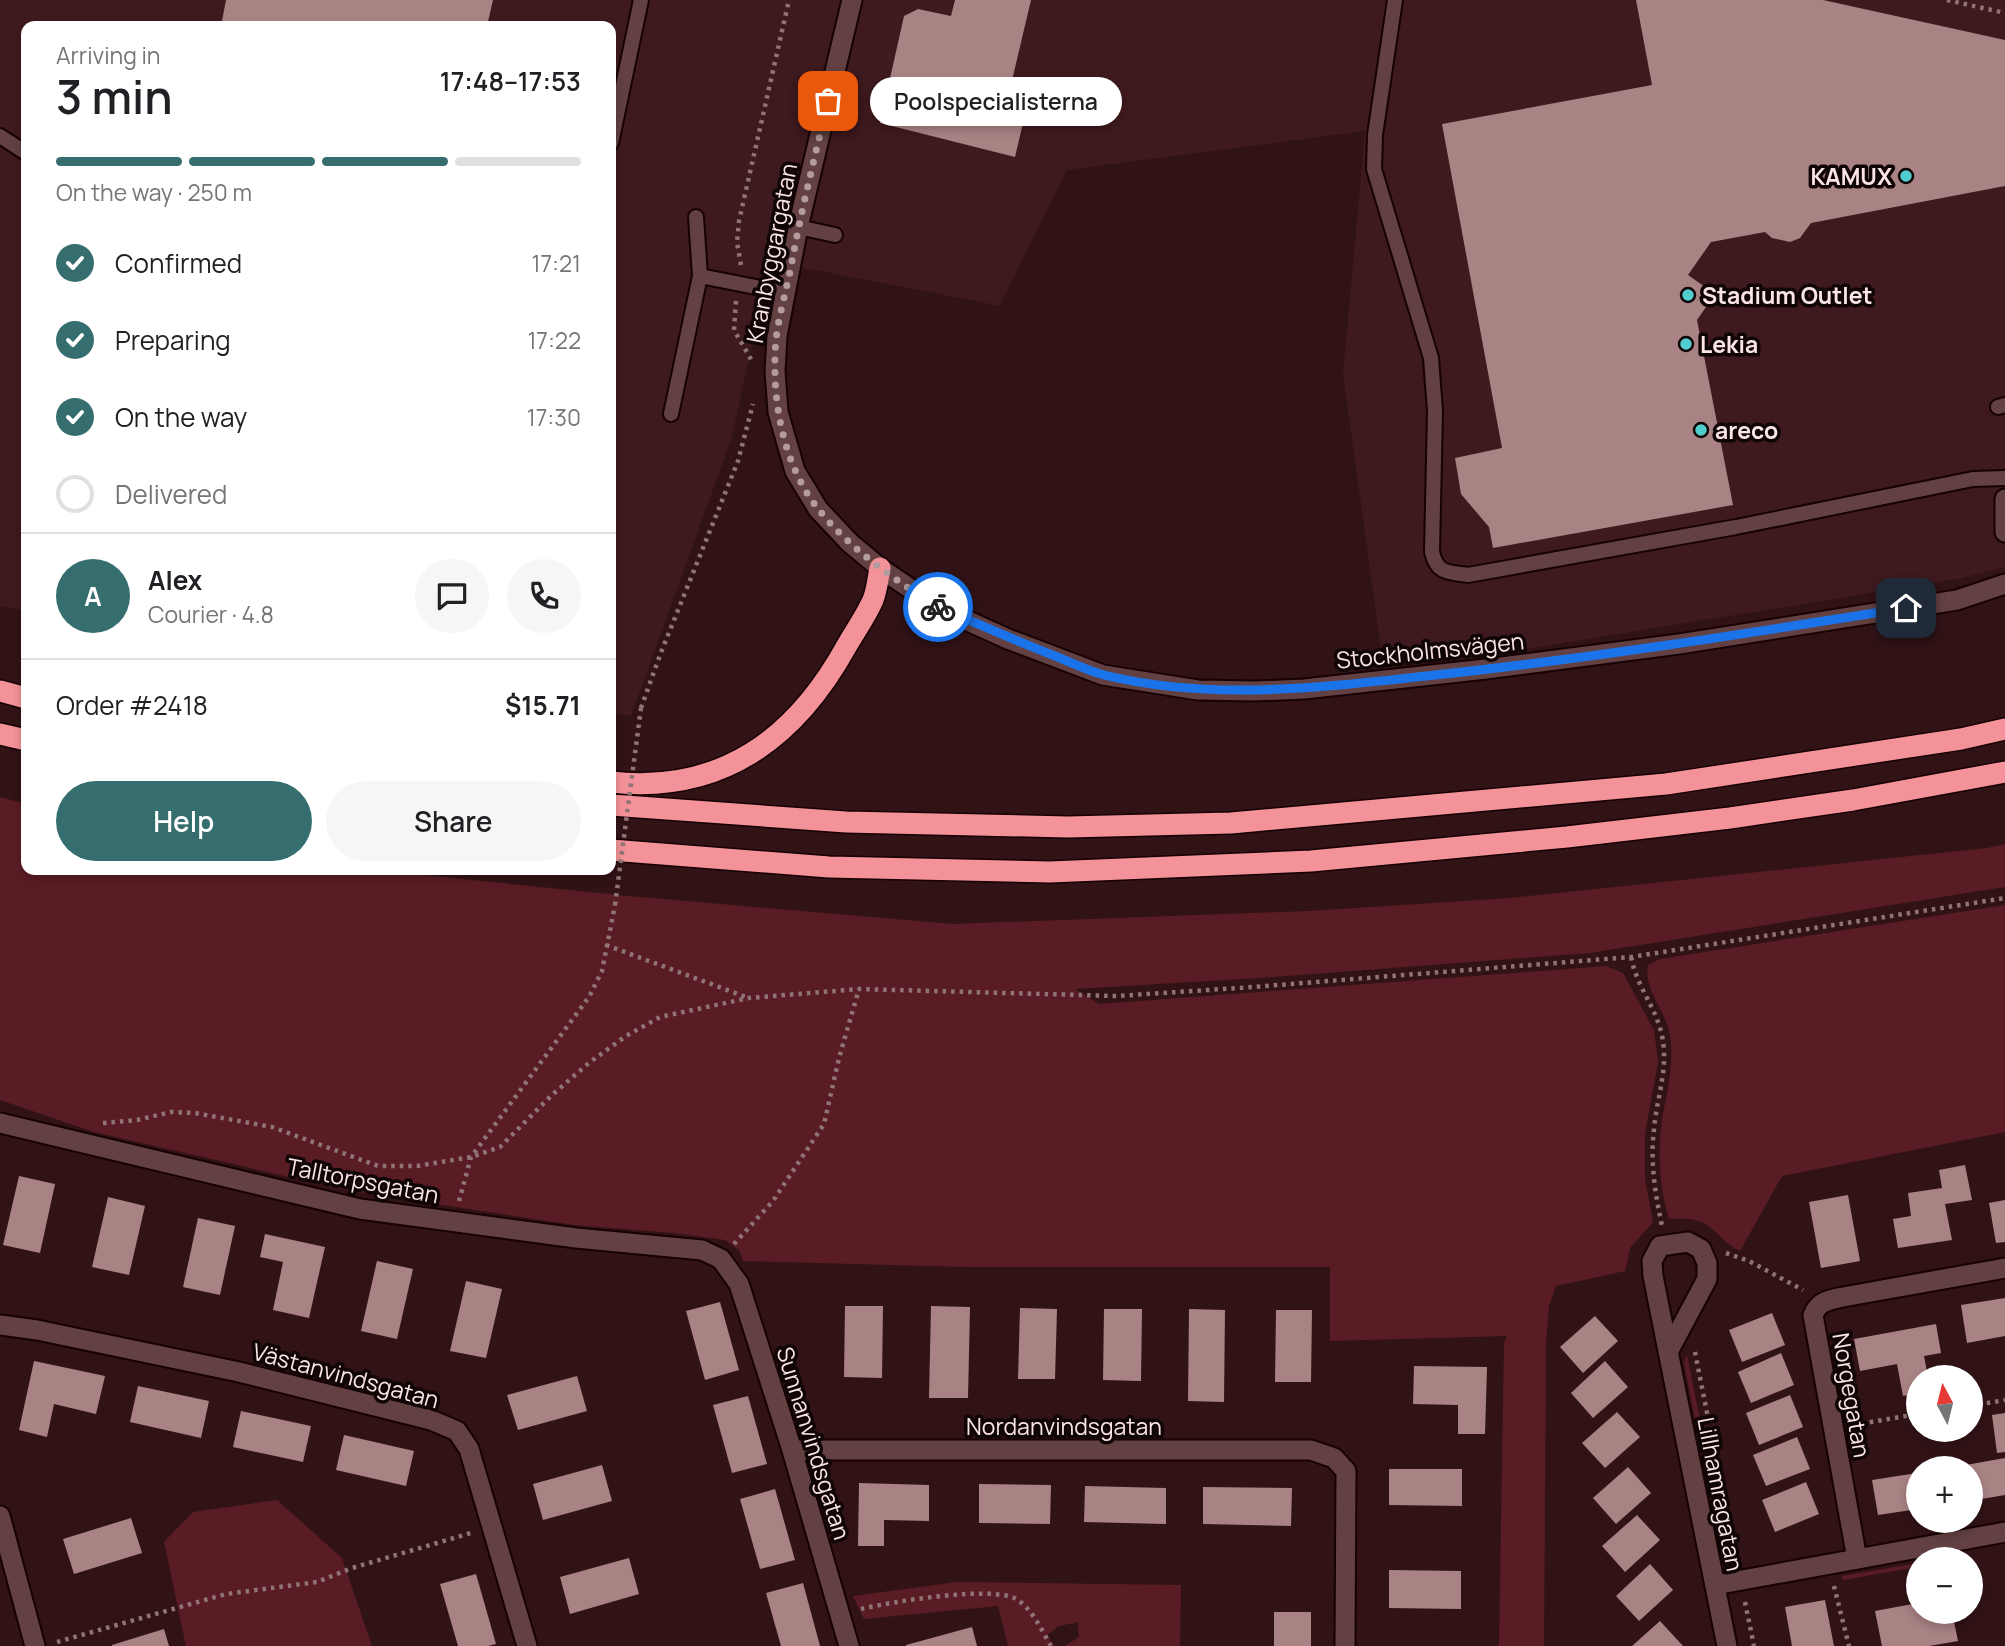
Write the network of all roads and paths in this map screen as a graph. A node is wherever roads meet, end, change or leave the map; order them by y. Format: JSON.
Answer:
{"nodes":[{"id":1,"x":641,"y":0,"type":"edge"},
{"id":2,"x":789,"y":0,"type":"edge"},
{"id":3,"x":852,"y":0,"type":"edge"},
{"id":4,"x":1395,"y":0,"type":"edge"},
{"id":5,"x":1947,"y":0,"type":"edge"},
{"id":6,"x":2005,"y":13,"type":"edge"},
{"id":7,"x":616,"y":119,"type":"edge"},
{"id":8,"x":0,"y":136,"type":"edge"},
{"id":9,"x":21,"y":150,"type":"edge"},
{"id":10,"x":695,"y":217,"type":"dead end"},
{"id":11,"x":798,"y":227,"type":"junction"},
{"id":12,"x":835,"y":235,"type":"dead end"},
{"id":13,"x":701,"y":276,"type":"junction"},
{"id":14,"x":740,"y":283,"type":"junction"},
{"id":15,"x":786,"y":293,"type":"junction"},
{"id":16,"x":754,"y":372,"type":"dead end"},
{"id":17,"x":755,"y":396,"type":"dead end"},
{"id":18,"x":671,"y":414,"type":"dead end"},
{"id":19,"x":2005,"y":478,"type":"edge"},
{"id":20,"x":2005,"y":499,"type":"edge"},
{"id":21,"x":2005,"y":532,"type":"edge"},
{"id":22,"x":880,"y":568,"type":"junction"},
{"id":23,"x":2005,"y":584,"type":"edge"},
{"id":24,"x":0,"y":691,"type":"edge"},
{"id":25,"x":21,"y":697,"type":"edge"},
{"id":26,"x":2005,"y":729,"type":"edge"},
{"id":27,"x":0,"y":734,"type":"edge"},
{"id":28,"x":21,"y":739,"type":"edge"},
{"id":29,"x":2005,"y":772,"type":"edge"},
{"id":30,"x":616,"y":782,"type":"edge"},
{"id":31,"x":616,"y":805,"type":"edge"},
{"id":32,"x":616,"y":850,"type":"edge"},
{"id":33,"x":2005,"y":898,"type":"edge"},
{"id":34,"x":606,"y":945,"type":"junction"},
{"id":35,"x":1631,"y":957,"type":"junction"},
{"id":36,"x":859,"y":989,"type":"junction"},
{"id":37,"x":748,"y":998,"type":"junction"},
{"id":38,"x":0,"y":1123,"type":"edge"},
{"id":39,"x":102,"y":1123,"type":"dead end"},
{"id":40,"x":471,"y":1157,"type":"junction"},
{"id":41,"x":453,"y":1222,"type":"junction"},
{"id":42,"x":1663,"y":1226,"type":"dead end"},
{"id":43,"x":1719,"y":1245,"type":"dead end"},
{"id":44,"x":1725,"y":1253,"type":"junction"},
{"id":45,"x":721,"y":1259,"type":"junction"},
{"id":46,"x":1726,"y":1260,"type":"dead end"},
{"id":47,"x":2005,"y":1268,"type":"edge"},
{"id":48,"x":1817,"y":1306,"type":"junction"},
{"id":49,"x":0,"y":1325,"type":"edge"},
{"id":50,"x":1694,"y":1349,"type":"dead end"},
{"id":51,"x":1668,"y":1352,"type":"junction"},
{"id":52,"x":2005,"y":1400,"type":"edge"},
{"id":53,"x":1983,"y":1403,"type":"edge"},
{"id":54,"x":1906,"y":1416,"type":"edge"},
{"id":55,"x":1834,"y":1428,"type":"junction"},
{"id":56,"x":792,"y":1450,"type":"junction"},
{"id":57,"x":0,"y":1516,"type":"edge"},
{"id":58,"x":492,"y":1527,"type":"junction"},
{"id":59,"x":2005,"y":1532,"type":"edge"},
{"id":60,"x":1857,"y":1559,"type":"junction"},
{"id":61,"x":1740,"y":1580,"type":"junction"},
{"id":62,"x":1715,"y":1585,"type":"junction"},
{"id":63,"x":1834,"y":1585,"type":"dead end"},
{"id":64,"x":840,"y":1614,"type":"junction"},
{"id":65,"x":66,"y":1639,"type":"dead end"},
{"id":66,"x":36,"y":1646,"type":"edge"},
{"id":67,"x":527,"y":1646,"type":"edge"},
{"id":68,"x":849,"y":1646,"type":"edge"},
{"id":69,"x":1051,"y":1646,"type":"edge"},
{"id":70,"x":1345,"y":1646,"type":"edge"},
{"id":71,"x":1727,"y":1646,"type":"edge"},
{"id":72,"x":1754,"y":1646,"type":"edge"},
{"id":73,"x":1849,"y":1646,"type":"edge"}],
"edges":[{"from":1,"to":7,"type":"lane"},
{"from":2,"to":14,"type":"path"},
{"from":3,"to":11,"type":"street","name":"Kranbyggargatan"},
{"from":4,"to":19,"type":"lane"},
{"from":5,"to":6,"type":"path"},
{"from":8,"to":9,"type":"lane"},
{"from":10,"to":13,"type":"lane"},
{"from":11,"to":12,"type":"lane"},
{"from":11,"to":15,"type":"street","name":"Kranbyggargatan"},
{"from":13,"to":14,"type":"lane"},
{"from":13,"to":18,"type":"lane"},
{"from":14,"to":15,"type":"lane"},
{"from":14,"to":16,"type":"path"},
{"from":15,"to":22,"type":"street","name":"Kranbyggargatan"},
{"from":17,"to":34,"type":"path","bridge":true},
{"from":20,"to":21,"type":"street"},
{"from":22,"to":23,"type":"street","name":"Stockholmsvägen"},
{"from":22,"to":30,"type":"highway"},
{"from":24,"to":25,"type":"highway"},
{"from":26,"to":31,"type":"highway"},
{"from":27,"to":28,"type":"highway"},
{"from":29,"to":32,"type":"highway"},
{"from":33,"to":35,"type":"path"},
{"from":34,"to":37,"type":"path"},
{"from":34,"to":40,"type":"path"},
{"from":35,"to":36,"type":"path"},
{"from":35,"to":42,"type":"path"},
{"from":36,"to":37,"type":"path"},
{"from":36,"to":45,"type":"path"},
{"from":37,"to":40,"type":"path"},
{"from":38,"to":41,"type":"street","name":"Talltorpsgatan"},
{"from":39,"to":40,"type":"path"},
{"from":40,"to":41,"type":"path"},
{"from":41,"to":45,"type":"street","name":"Talltorpsgatan"},
{"from":43,"to":44,"type":"path"},
{"from":44,"to":46,"type":"path"},
{"from":44,"to":48,"type":"path"},
{"from":45,"to":56,"type":"street","name":"Sunnanvindsgatan"},
{"from":47,"to":48,"type":"street","name":"Norgegatan"},
{"from":48,"to":55,"type":"street","name":"Norgegatan"},
{"from":49,"to":58,"type":"street","name":"Västanvindsgatan"},
{"from":50,"to":61,"type":"path"},
{"from":51,"to":51,"type":"street","name":"Lillhamragatan"},
{"from":51,"to":62,"type":"street","name":"Lillhamragatan"},
{"from":52,"to":53,"type":"path"},
{"from":54,"to":55,"type":"path"},
{"from":55,"to":60,"type":"street","name":"Norgegatan"},
{"from":56,"to":64,"type":"street","name":"Sunnanvindsgatan"},
{"from":56,"to":70,"type":"street","name":"Nordanvindsgatan"},
{"from":57,"to":66,"type":"street"},
{"from":58,"to":65,"type":"path"},
{"from":58,"to":67,"type":"street","name":"Västanvindsgatan"},
{"from":59,"to":60,"type":"street"},
{"from":60,"to":61,"type":"street"},
{"from":61,"to":62,"type":"street"},
{"from":61,"to":72,"type":"path"},
{"from":62,"to":71,"type":"street","name":"Lillhamragatan"},
{"from":63,"to":73,"type":"path"},
{"from":64,"to":68,"type":"street","name":"Sunnanvindsgatan"},
{"from":64,"to":69,"type":"path"}]}
